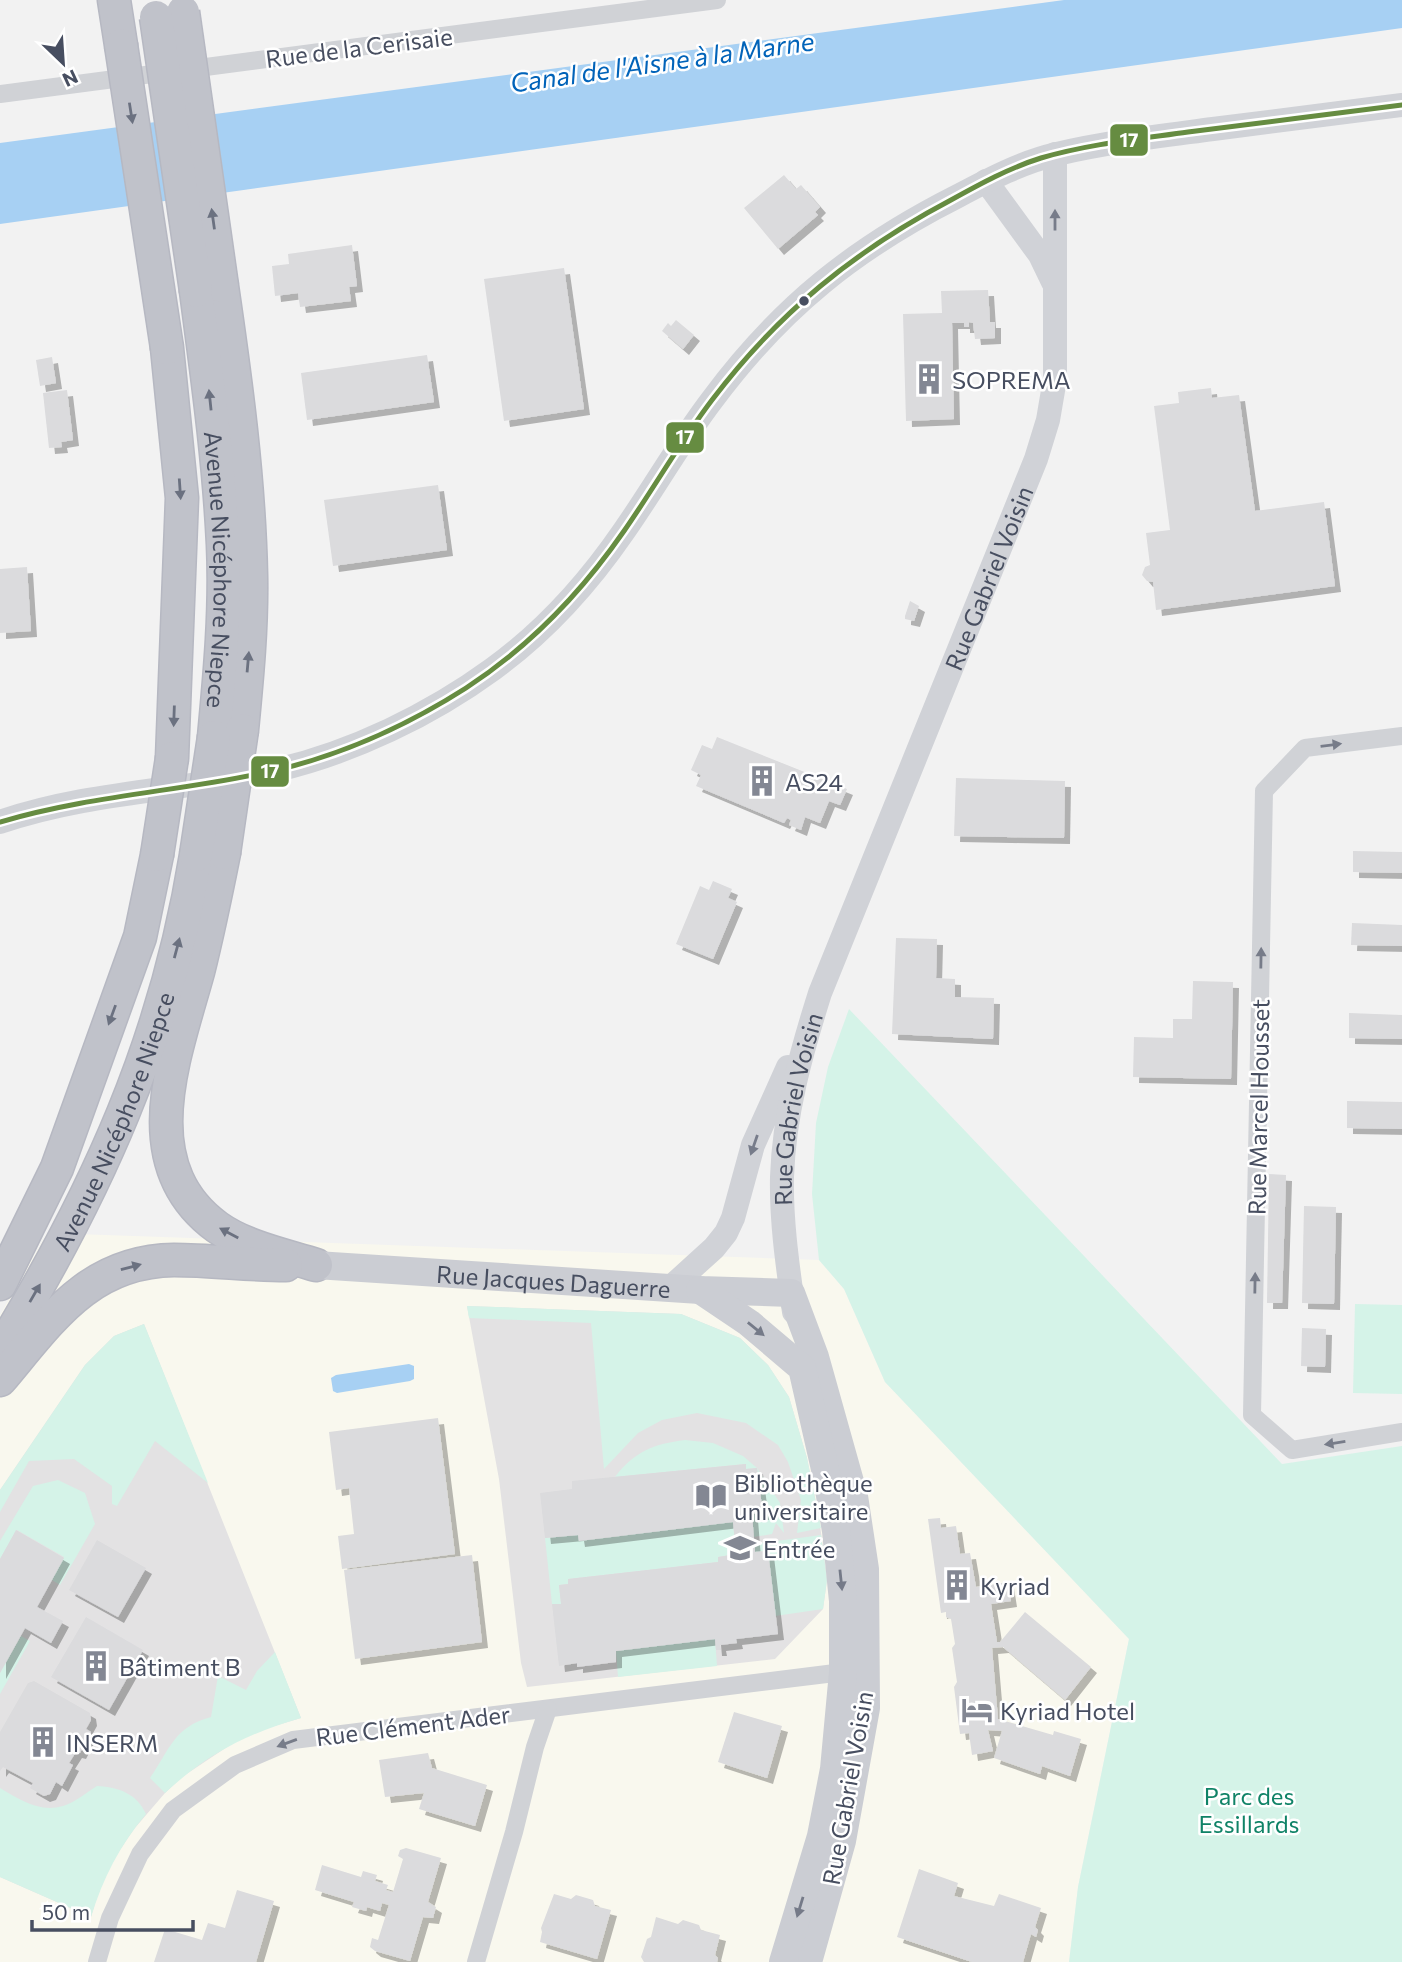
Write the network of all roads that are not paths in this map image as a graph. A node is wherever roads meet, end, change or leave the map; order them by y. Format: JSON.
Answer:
{"nodes":[{"id":1,"x":114,"y":0,"type":"edge"},
{"id":2,"x":717,"y":0,"type":"edge"},
{"id":3,"x":169,"y":7,"type":"edge"},
{"id":4,"x":0,"y":94,"type":"edge"},
{"id":5,"x":1402,"y":105,"type":"edge"},
{"id":6,"x":1055,"y":154,"type":"junction"},
{"id":7,"x":986,"y":181,"type":"junction"},
{"id":8,"x":1055,"y":285,"type":"junction"},
{"id":9,"x":1402,"y":736,"type":"edge"},
{"id":10,"x":0,"y":822,"type":"edge"},
{"id":11,"x":210,"y":854,"type":"junction"},
{"id":12,"x":820,"y":993,"type":"junction"},
{"id":13,"x":57,"y":1168,"type":"junction"},
{"id":14,"x":0,"y":1251,"type":"edge"},
{"id":15,"x":316,"y":1265,"type":"junction"},
{"id":16,"x":0,"y":1284,"type":"edge"},
{"id":17,"x":671,"y":1287,"type":"junction"},
{"id":18,"x":700,"y":1290,"type":"junction"},
{"id":19,"x":791,"y":1293,"type":"junction"},
{"id":20,"x":0,"y":1351,"type":"edge"},
{"id":21,"x":802,"y":1368,"type":"junction"},
{"id":22,"x":0,"y":1380,"type":"edge"},
{"id":23,"x":1402,"y":1432,"type":"edge"},
{"id":24,"x":843,"y":1672,"type":"junction"},
{"id":25,"x":548,"y":1709,"type":"junction"},
{"id":26,"x":97,"y":1962,"type":"edge"},
{"id":27,"x":476,"y":1962,"type":"edge"},
{"id":28,"x":783,"y":1962,"type":"edge"},
{"id":29,"x":808,"y":1962,"type":"edge"}],
"edges":[{"from":1,"to":13,"type":"highway","name":"Avenue Nicéphore Niepce","one_way":true,"bridge":true},
{"from":2,"to":4,"type":"street","name":"Rue de la Cerisaie"},
{"from":11,"to":3,"type":"highway","name":"Avenue Nicéphore Niepce","one_way":true,"bridge":true},
{"from":5,"to":6,"type":"street"},
{"from":6,"to":7,"type":"street"},
{"from":8,"to":6,"type":"street","name":"Rue Gabriel Voisin","one_way":true},
{"from":7,"to":8,"type":"street","name":"Rue Gabriel Voisin"},
{"from":7,"to":10,"type":"street"},
{"from":8,"to":12,"type":"street","name":"Rue Gabriel Voisin"},
{"from":23,"to":9,"type":"street","name":"Rue Marcel Housset","one_way":true},
{"from":15,"to":11,"type":"highway","one_way":true},
{"from":20,"to":11,"type":"highway","name":"Avenue Nicéphore Niepce","one_way":true},
{"from":12,"to":17,"type":"street","one_way":true},
{"from":12,"to":19,"type":"street","name":"Rue Gabriel Voisin"},
{"from":13,"to":14,"type":"highway"},
{"from":13,"to":16,"type":"highway","name":"Avenue Nicéphore Niepce"},
{"from":15,"to":17,"type":"main road","name":"Rue Jacques Daguerre"},
{"from":22,"to":15,"type":"highway","one_way":true},
{"from":17,"to":18,"type":"main road","name":"Rue Jacques Daguerre"},
{"from":18,"to":19,"type":"main road","name":"Rue Jacques Daguerre"},
{"from":18,"to":21,"type":"main road","one_way":true},
{"from":19,"to":21,"type":"street"},
{"from":19,"to":29,"type":"main road","name":"Rue Gabriel Voisin"},
{"from":21,"to":24,"type":"main road","one_way":true},
{"from":24,"to":25,"type":"street","name":"Rue Clément Ader"},
{"from":24,"to":28,"type":"main road","one_way":true},
{"from":25,"to":26,"type":"street","name":"Rue Clément Ader","one_way":true},
{"from":25,"to":27,"type":"street"}]}
